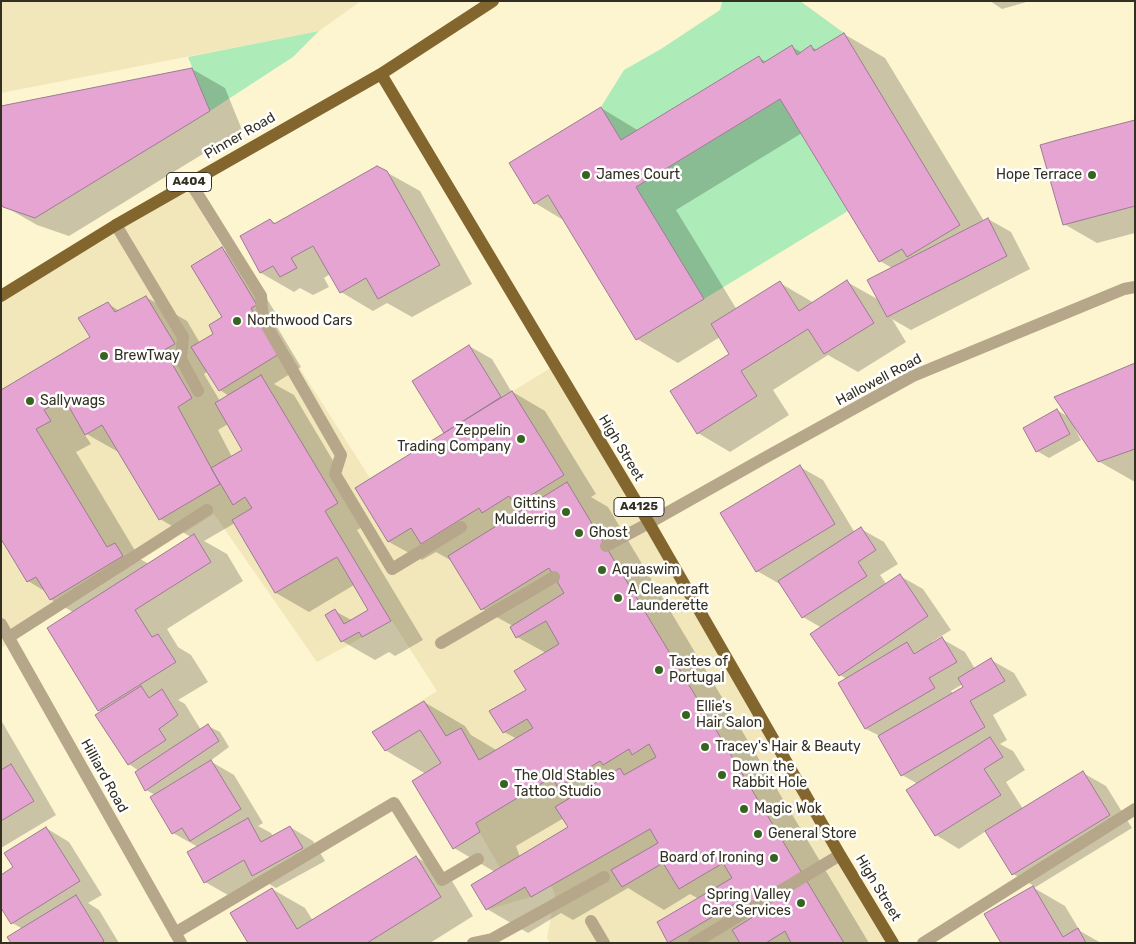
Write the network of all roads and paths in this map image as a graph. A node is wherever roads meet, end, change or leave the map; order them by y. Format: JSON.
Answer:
{"nodes":[{"id":1,"x":492,"y":1,"type":"edge"},
{"id":2,"x":381,"y":74,"type":"junction"},
{"id":3,"x":190,"y":182,"type":"junction"},
{"id":4,"x":116,"y":225,"type":"junction"},
{"id":5,"x":1135,"y":286,"type":"edge"},
{"id":6,"x":3,"y":292,"type":"edge"},
{"id":7,"x":198,"y":391,"type":"dead end"},
{"id":8,"x":207,"y":510,"type":"dead end"},
{"id":9,"x":649,"y":524,"type":"junction"},
{"id":10,"x":461,"y":527,"type":"dead end"},
{"id":11,"x":606,"y":546,"type":"dead end"},
{"id":12,"x":554,"y":578,"type":"dead end"},
{"id":13,"x":1,"y":624,"type":"edge"},
{"id":14,"x":9,"y":637,"type":"junction"},
{"id":15,"x":441,"y":644,"type":"dead end"},
{"id":16,"x":1135,"y":809,"type":"edge"},
{"id":17,"x":840,"y":855,"type":"junction"},
{"id":18,"x":478,"y":859,"type":"dead end"},
{"id":19,"x":604,"y":877,"type":"dead end"},
{"id":20,"x":592,"y":922,"type":"dead end"},
{"id":21,"x":178,"y":938,"type":"edge"},
{"id":22,"x":473,"y":943,"type":"edge"},
{"id":23,"x":604,"y":943,"type":"edge"},
{"id":24,"x":694,"y":943,"type":"edge"},
{"id":25,"x":893,"y":943,"type":"edge"},
{"id":26,"x":923,"y":943,"type":"edge"}],
"edges":[{"from":1,"to":2,"type":"main road","name":"Pinner Road","number":"A404"},
{"from":2,"to":3,"type":"main road","name":"Pinner Road","number":"A404"},
{"from":2,"to":9,"type":"main road","name":"High Street","number":"A4125"},
{"from":3,"to":4,"type":"main road","name":"Pinner Road","number":"A404"},
{"from":3,"to":10,"type":"street"},
{"from":4,"to":6,"type":"main road","name":"Pinner Road","number":"A404"},
{"from":4,"to":7,"type":"street"},
{"from":5,"to":9,"type":"street","name":"Hallowell Road"},
{"from":8,"to":14,"type":"street"},
{"from":9,"to":11,"type":"street","name":"Hallowell Road"},
{"from":9,"to":17,"type":"main road","name":"High Street","number":"A4125"},
{"from":12,"to":15,"type":"street"},
{"from":13,"to":14,"type":"street","name":"Hilliard Road"},
{"from":14,"to":21,"type":"street","name":"Hilliard Road"},
{"from":16,"to":26,"type":"street"},
{"from":17,"to":24,"type":"street"},
{"from":17,"to":25,"type":"main road","name":"High Street","number":"A4125"},
{"from":18,"to":21,"type":"street"},
{"from":19,"to":22,"type":"street"},
{"from":20,"to":23,"type":"street"}]}
